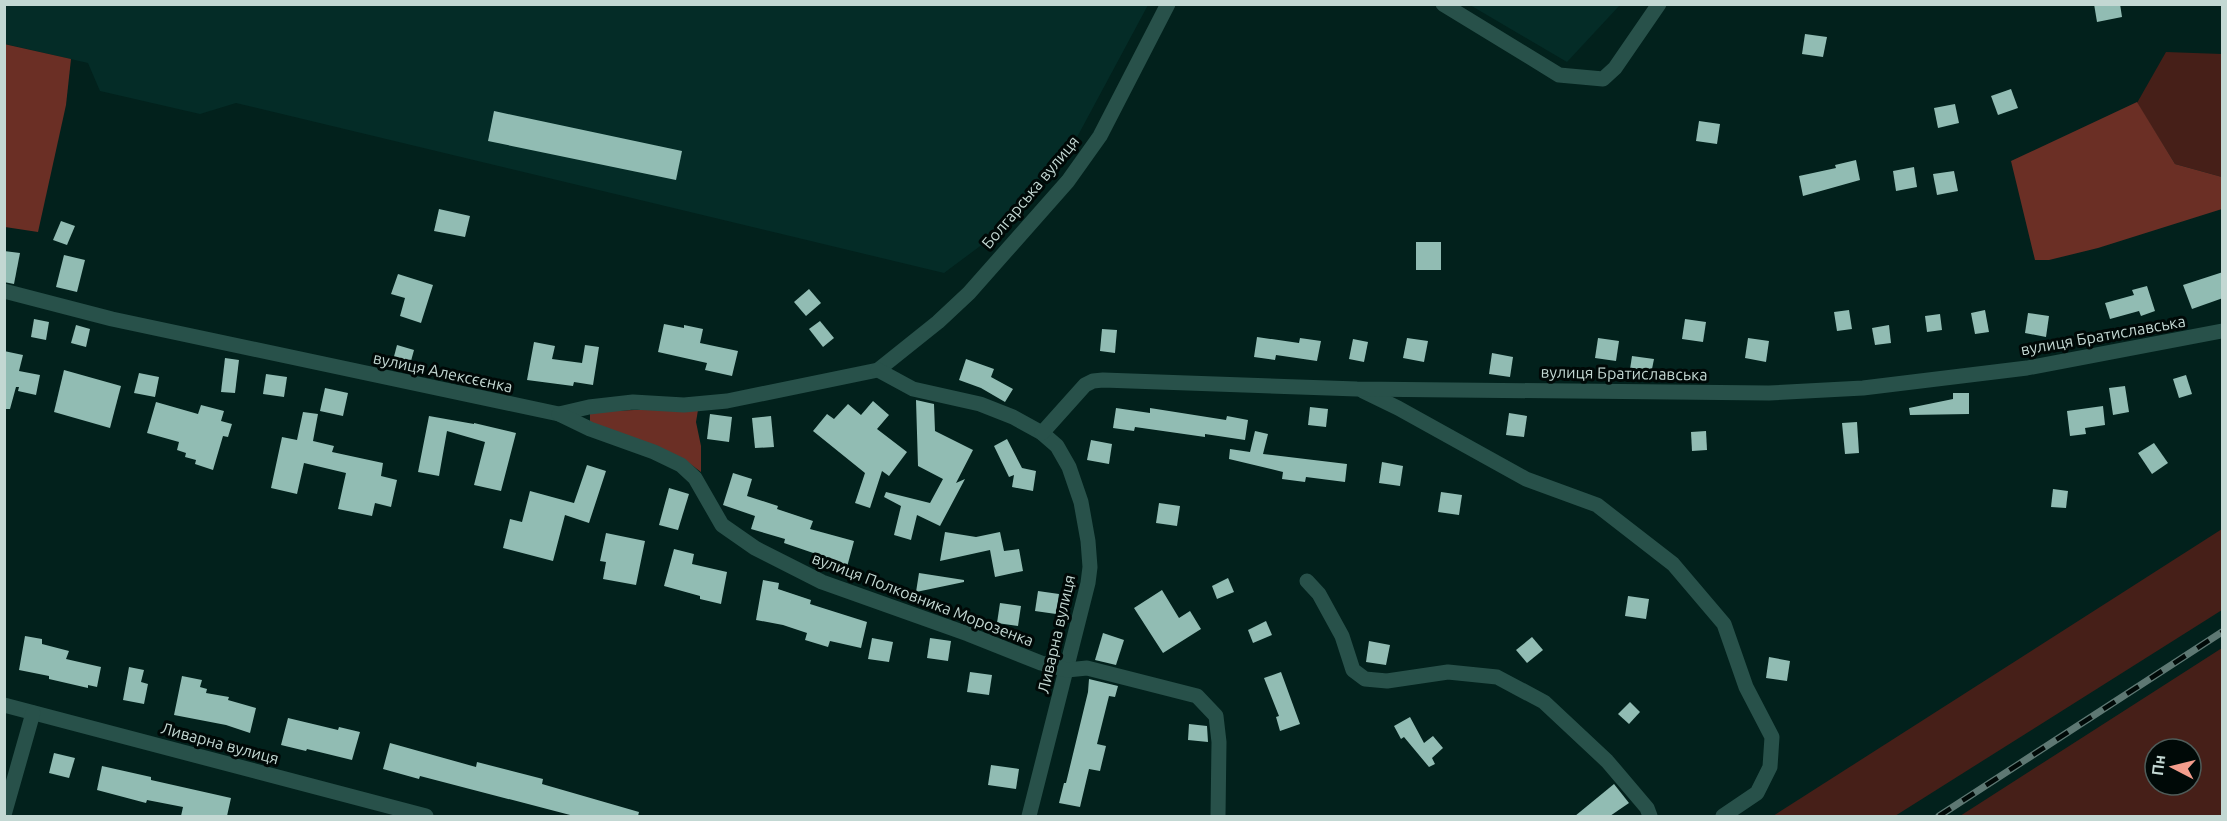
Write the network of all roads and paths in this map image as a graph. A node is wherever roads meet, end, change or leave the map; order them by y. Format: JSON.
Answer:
{"nodes":[{"id":1,"x":1168,"y":4,"type":"edge"},
{"id":2,"x":1443,"y":4,"type":"edge"},
{"id":3,"x":1659,"y":4,"type":"edge"},
{"id":4,"x":4,"y":291,"type":"edge"},
{"id":5,"x":2223,"y":331,"type":"edge"},
{"id":6,"x":878,"y":370,"type":"junction"},
{"id":7,"x":1357,"y":389,"type":"junction"},
{"id":8,"x":559,"y":414,"type":"junction"},
{"id":9,"x":1042,"y":433,"type":"junction"},
{"id":10,"x":1307,"y":580,"type":"dead end"},
{"id":11,"x":1067,"y":670,"type":"junction"},
{"id":12,"x":4,"y":705,"type":"edge"},
{"id":13,"x":33,"y":713,"type":"junction"},
{"id":14,"x":4,"y":815,"type":"edge"},
{"id":15,"x":426,"y":816,"type":"edge"},
{"id":16,"x":1029,"y":816,"type":"edge"},
{"id":17,"x":1218,"y":816,"type":"edge"},
{"id":18,"x":1650,"y":816,"type":"edge"},
{"id":19,"x":1723,"y":816,"type":"edge"}],
"edges":[{"from":1,"to":6,"type":"street","name":"Болгарська вулиця"},
{"from":2,"to":3,"type":"street"},
{"from":4,"to":8,"type":"street","name":"вулиця Алексєєнка"},
{"from":5,"to":7,"type":"street","name":"вулиця Братиславська"},
{"from":6,"to":8,"type":"street","name":"вулиця Алексєєнка"},
{"from":6,"to":9,"type":"street","name":"Ливарна вулиця"},
{"from":7,"to":9,"type":"street","name":"вулиця Братиславська"},
{"from":7,"to":19,"type":"street"},
{"from":8,"to":11,"type":"street","name":"вулиця Полковника Морозенка"},
{"from":9,"to":11,"type":"street","name":"Ливарна вулиця"},
{"from":10,"to":18,"type":"street"},
{"from":11,"to":16,"type":"street","name":"Ливарна вулиця"},
{"from":11,"to":17,"type":"street","name":"вулиця Полковника Морозенка"},
{"from":12,"to":13,"type":"street","name":"Ливарна вулиця"},
{"from":13,"to":14,"type":"street"},
{"from":13,"to":15,"type":"street","name":"Ливарна вулиця"}]}
